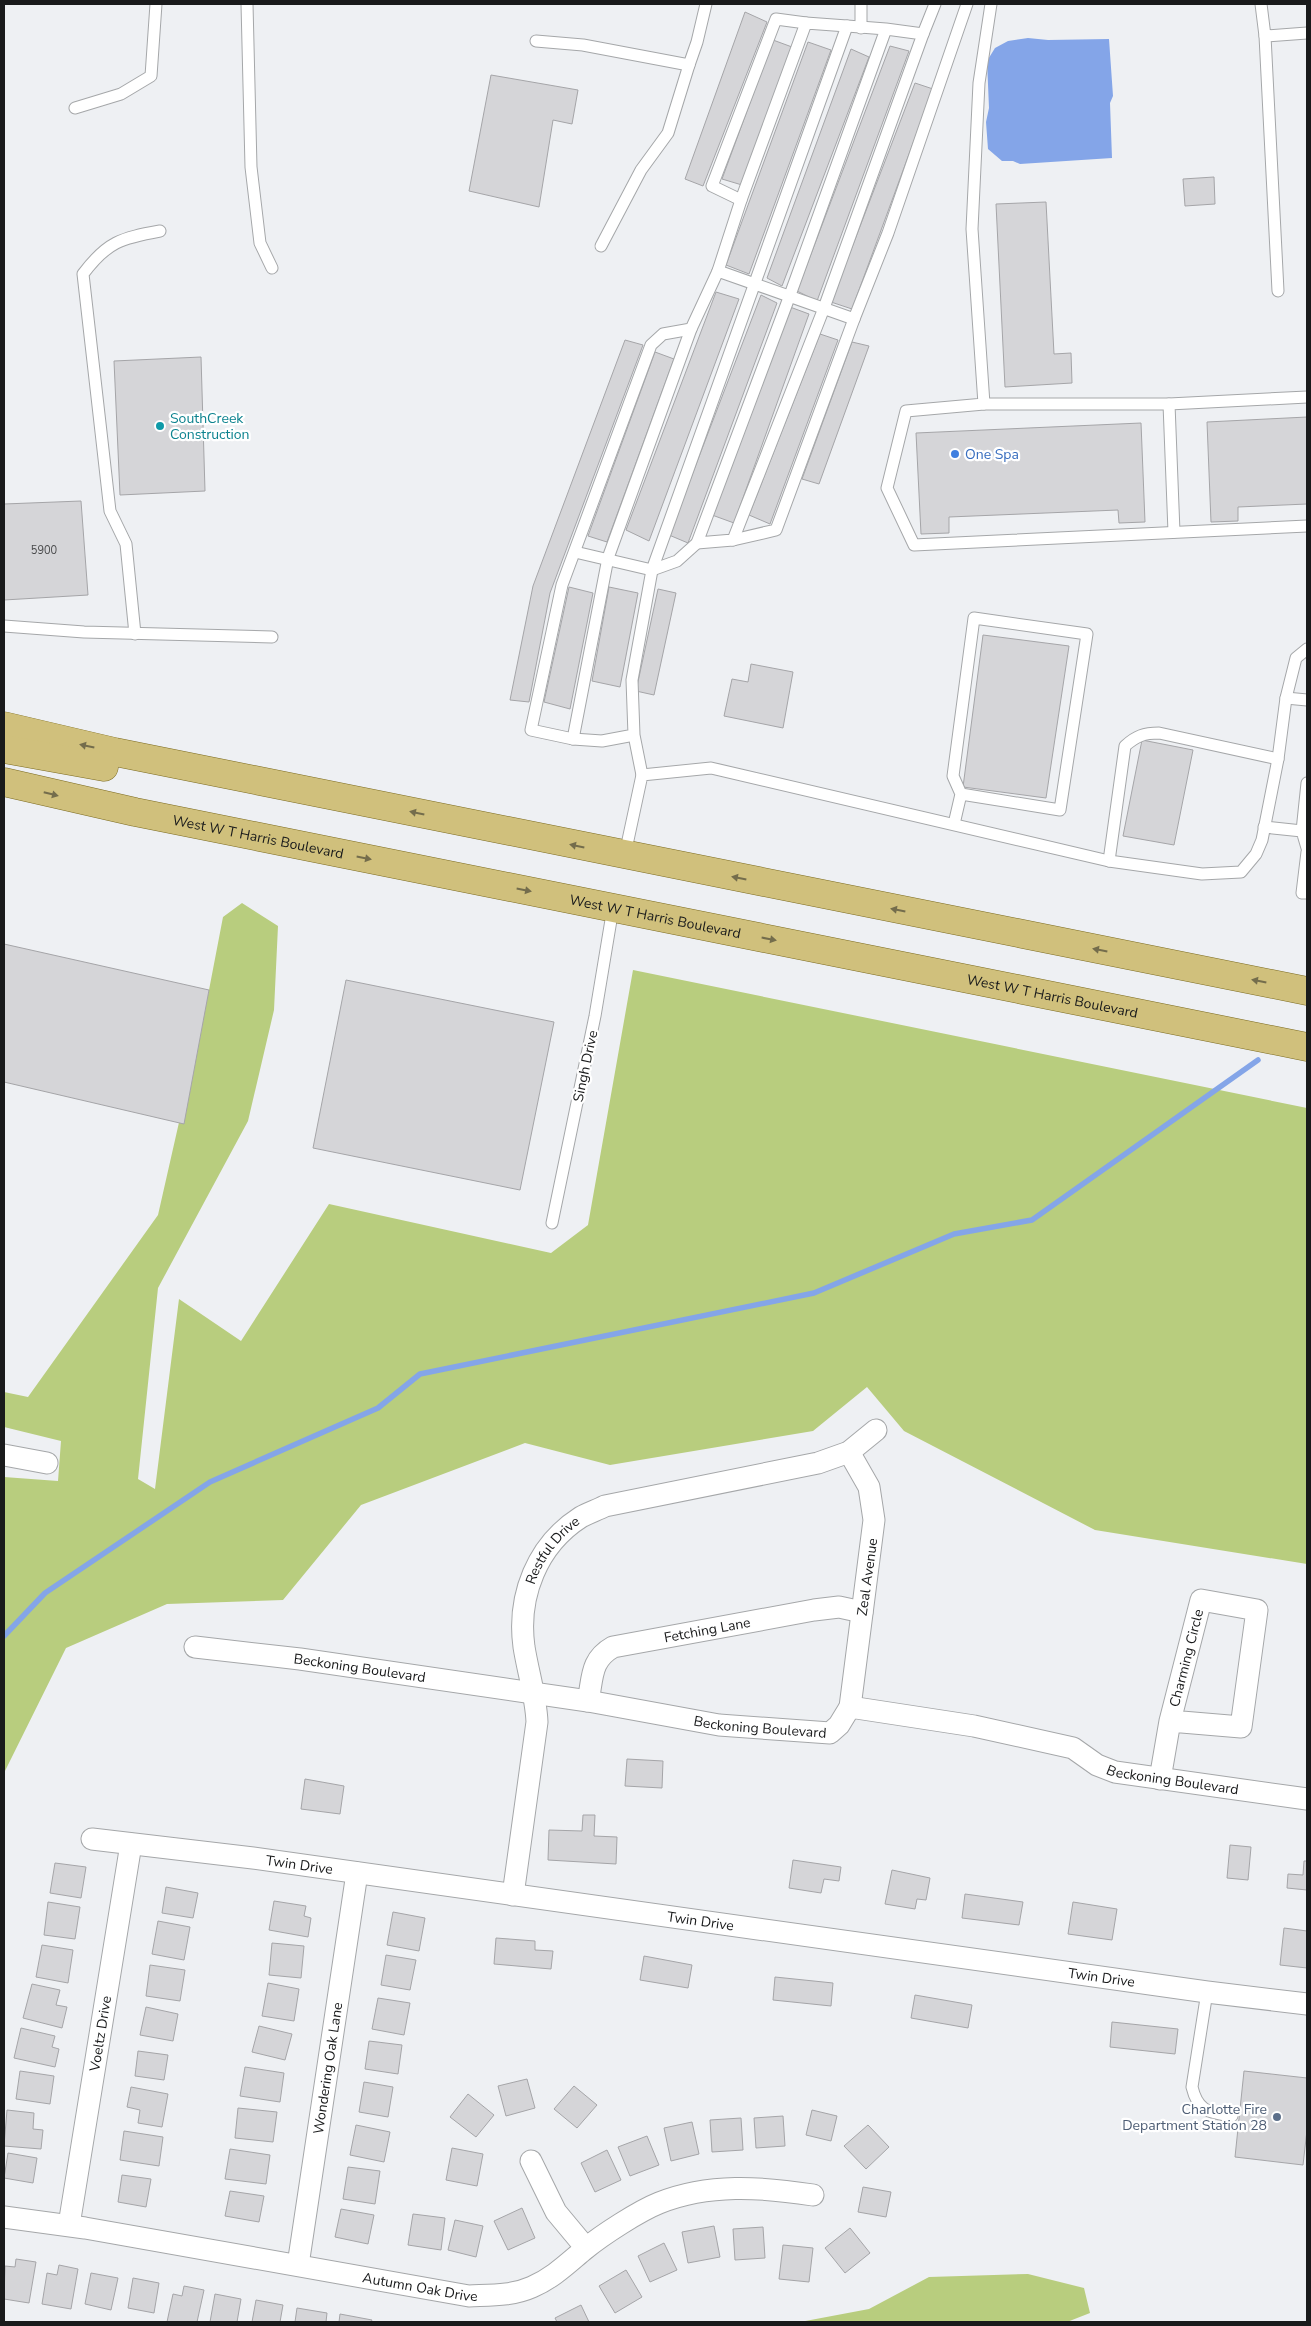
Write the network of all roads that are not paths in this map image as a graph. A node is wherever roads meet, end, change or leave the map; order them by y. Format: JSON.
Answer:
{"nodes":[{"id":1,"x":156,"y":4,"type":"edge"},
{"id":2,"x":247,"y":4,"type":"edge"},
{"id":3,"x":706,"y":4,"type":"edge"},
{"id":4,"x":861,"y":4,"type":"edge"},
{"id":5,"x":935,"y":4,"type":"edge"},
{"id":6,"x":967,"y":4,"type":"edge"},
{"id":7,"x":991,"y":4,"type":"edge"},
{"id":8,"x":1262,"y":4,"type":"edge"},
{"id":9,"x":806,"y":23,"type":"junction"},
{"id":10,"x":847,"y":26,"type":"junction"},
{"id":11,"x":861,"y":28,"type":"junction"},
{"id":12,"x":886,"y":29,"type":"junction"},
{"id":13,"x":1307,"y":33,"type":"edge"},
{"id":14,"x":923,"y":34,"type":"junction"},
{"id":15,"x":1265,"y":36,"type":"junction"},
{"id":16,"x":536,"y":41,"type":"dead end"},
{"id":17,"x":689,"y":65,"type":"junction"},
{"id":18,"x":75,"y":108,"type":"dead end"},
{"id":19,"x":741,"y":200,"type":"junction"},
{"id":20,"x":160,"y":230,"type":"dead end"},
{"id":21,"x":601,"y":246,"type":"dead end"},
{"id":22,"x":272,"y":268,"type":"dead end"},
{"id":23,"x":718,"y":271,"type":"junction"},
{"id":24,"x":755,"y":282,"type":"junction"},
{"id":25,"x":1278,"y":291,"type":"dead end"},
{"id":26,"x":790,"y":295,"type":"junction"},
{"id":27,"x":824,"y":308,"type":"junction"},
{"id":28,"x":854,"y":319,"type":"junction"},
{"id":29,"x":691,"y":329,"type":"junction"},
{"id":30,"x":1307,"y":397,"type":"edge"},
{"id":31,"x":984,"y":404,"type":"junction"},
{"id":32,"x":1168,"y":404,"type":"junction"},
{"id":33,"x":1307,"y":526,"type":"edge"},
{"id":34,"x":1174,"y":532,"type":"junction"},
{"id":35,"x":734,"y":540,"type":"junction"},
{"id":36,"x":697,"y":543,"type":"junction"},
{"id":37,"x":575,"y":552,"type":"junction"},
{"id":38,"x":608,"y":558,"type":"junction"},
{"id":39,"x":652,"y":570,"type":"junction"},
{"id":40,"x":4,"y":626,"type":"edge"},
{"id":41,"x":135,"y":634,"type":"junction"},
{"id":42,"x":272,"y":637,"type":"dead end"},
{"id":43,"x":1307,"y":649,"type":"edge"},
{"id":44,"x":1286,"y":698,"type":"junction"},
{"id":45,"x":1307,"y":700,"type":"edge"},
{"id":46,"x":4,"y":726,"type":"edge"},
{"id":47,"x":634,"y":735,"type":"junction"},
{"id":48,"x":573,"y":739,"type":"junction"},
{"id":49,"x":4,"y":749,"type":"edge"},
{"id":50,"x":1278,"y":759,"type":"junction"},
{"id":51,"x":642,"y":775,"type":"junction"},
{"id":52,"x":254,"y":780,"type":"junction"},
{"id":53,"x":4,"y":782,"type":"edge"},
{"id":54,"x":1307,"y":783,"type":"edge"},
{"id":55,"x":961,"y":794,"type":"junction"},
{"id":56,"x":954,"y":824,"type":"junction"},
{"id":57,"x":1264,"y":827,"type":"junction"},
{"id":58,"x":1302,"y":831,"type":"junction"},
{"id":59,"x":1307,"y":850,"type":"edge"},
{"id":60,"x":624,"y":856,"type":"junction"},
{"id":61,"x":1109,"y":862,"type":"junction"},
{"id":62,"x":1307,"y":894,"type":"edge"},
{"id":63,"x":613,"y":908,"type":"junction"},
{"id":64,"x":1307,"y":991,"type":"edge"},
{"id":65,"x":1307,"y":1047,"type":"edge"},
{"id":66,"x":552,"y":1223,"type":"dead end"},
{"id":67,"x":876,"y":1430,"type":"dead end"},
{"id":68,"x":848,"y":1452,"type":"junction"},
{"id":69,"x":4,"y":1455,"type":"edge"},
{"id":70,"x":47,"y":1463,"type":"dead end"},
{"id":71,"x":862,"y":1612,"type":"junction"},
{"id":72,"x":195,"y":1647,"type":"dead end"},
{"id":73,"x":533,"y":1694,"type":"junction"},
{"id":74,"x":588,"y":1701,"type":"junction"},
{"id":75,"x":850,"y":1707,"type":"junction"},
{"id":76,"x":1170,"y":1720,"type":"junction"},
{"id":77,"x":1160,"y":1779,"type":"junction"},
{"id":78,"x":1307,"y":1800,"type":"edge"},
{"id":79,"x":92,"y":1839,"type":"dead end"},
{"id":80,"x":131,"y":1844,"type":"junction"},
{"id":81,"x":357,"y":1873,"type":"junction"},
{"id":82,"x":513,"y":1895,"type":"junction"},
{"id":83,"x":1207,"y":1992,"type":"junction"},
{"id":84,"x":1307,"y":2004,"type":"edge"},
{"id":85,"x":1232,"y":2116,"type":"dead end"},
{"id":86,"x":531,"y":2161,"type":"dead end"},
{"id":87,"x":813,"y":2195,"type":"dead end"},
{"id":88,"x":4,"y":2216,"type":"edge"},
{"id":89,"x":69,"y":2225,"type":"junction"},
{"id":90,"x":586,"y":2248,"type":"junction"},
{"id":91,"x":298,"y":2265,"type":"junction"}],
"edges":[{"from":1,"to":18,"type":"lane"},
{"from":2,"to":22,"type":"lane"},
{"from":3,"to":17,"type":"lane"},
{"from":4,"to":11,"type":"lane"},
{"from":5,"to":14,"type":"lane"},
{"from":6,"to":28,"type":"lane"},
{"from":7,"to":31,"type":"lane"},
{"from":8,"to":15,"type":"lane"},
{"from":9,"to":10,"type":"lane"},
{"from":9,"to":19,"type":"lane"},
{"from":9,"to":19,"type":"lane"},
{"from":10,"to":11,"type":"lane"},
{"from":10,"to":24,"type":"lane"},
{"from":11,"to":12,"type":"lane"},
{"from":12,"to":14,"type":"lane"},
{"from":12,"to":26,"type":"lane"},
{"from":13,"to":15,"type":"lane"},
{"from":14,"to":27,"type":"lane"},
{"from":15,"to":25,"type":"lane"},
{"from":16,"to":17,"type":"lane"},
{"from":17,"to":21,"type":"lane"},
{"from":19,"to":23,"type":"lane"},
{"from":20,"to":41,"type":"lane"},
{"from":23,"to":24,"type":"lane"},
{"from":23,"to":29,"type":"lane"},
{"from":24,"to":26,"type":"lane"},
{"from":24,"to":39,"type":"lane"},
{"from":26,"to":27,"type":"lane"},
{"from":26,"to":36,"type":"lane"},
{"from":27,"to":28,"type":"lane"},
{"from":27,"to":35,"type":"lane"},
{"from":28,"to":35,"type":"lane"},
{"from":29,"to":37,"type":"lane"},
{"from":29,"to":38,"type":"lane"},
{"from":30,"to":32,"type":"lane"},
{"from":31,"to":32,"type":"lane"},
{"from":31,"to":34,"type":"lane"},
{"from":32,"to":34,"type":"lane"},
{"from":33,"to":34,"type":"lane"},
{"from":35,"to":36,"type":"lane"},
{"from":36,"to":39,"type":"lane"},
{"from":37,"to":38,"type":"lane"},
{"from":37,"to":48,"type":"lane"},
{"from":38,"to":39,"type":"lane"},
{"from":38,"to":48,"type":"lane"},
{"from":39,"to":47,"type":"lane"},
{"from":40,"to":41,"type":"lane"},
{"from":41,"to":42,"type":"lane"},
{"from":43,"to":44,"type":"lane"},
{"from":44,"to":45,"type":"lane"},
{"from":44,"to":50,"type":"lane"},
{"from":52,"to":46,"type":"main road","one_way":true},
{"from":47,"to":48,"type":"lane"},
{"from":47,"to":51,"type":"lane"},
{"from":49,"to":52,"type":"main road"},
{"from":50,"to":57,"type":"lane"},
{"from":50,"to":61,"type":"lane"},
{"from":51,"to":56,"type":"lane"},
{"from":51,"to":60,"type":"lane"},
{"from":60,"to":52,"type":"main road","one_way":true},
{"from":53,"to":63,"type":"main road","name":"West W T Harris Boulevard","one_way":true},
{"from":54,"to":58,"type":"lane"},
{"from":55,"to":55,"type":"lane"},
{"from":55,"to":56,"type":"lane"},
{"from":56,"to":61,"type":"lane"},
{"from":57,"to":58,"type":"lane"},
{"from":57,"to":61,"type":"lane"},
{"from":58,"to":59,"type":"lane"},
{"from":59,"to":62,"type":"lane"},
{"from":64,"to":60,"type":"main road","one_way":true},
{"from":63,"to":65,"type":"main road","name":"West W T Harris Boulevard","one_way":true},
{"from":63,"to":66,"type":"lane","name":"Singh Drive"},
{"from":67,"to":68,"type":"street","name":"Restful Drive"},
{"from":68,"to":71,"type":"street","name":"Zeal Avenue"},
{"from":68,"to":73,"type":"street","name":"Restful Drive"},
{"from":69,"to":70,"type":"street"},
{"from":71,"to":74,"type":"street","name":"Fetching Lane"},
{"from":71,"to":75,"type":"street","name":"Zeal Avenue"},
{"from":72,"to":73,"type":"street","name":"Beckoning Boulevard"},
{"from":73,"to":74,"type":"street","name":"Beckoning Boulevard"},
{"from":73,"to":82,"type":"street","name":"Restful Drive"},
{"from":74,"to":75,"type":"street","name":"Beckoning Boulevard"},
{"from":75,"to":77,"type":"street","name":"Beckoning Boulevard"},
{"from":76,"to":76,"type":"street","name":"Charming Circle"},
{"from":76,"to":77,"type":"street","name":"Charming Circle"},
{"from":77,"to":78,"type":"street","name":"Beckoning Boulevard"},
{"from":79,"to":80,"type":"street","name":"Twin Drive"},
{"from":80,"to":81,"type":"street","name":"Twin Drive"},
{"from":80,"to":89,"type":"street","name":"Voeltz Drive"},
{"from":81,"to":82,"type":"street","name":"Twin Drive"},
{"from":81,"to":91,"type":"street","name":"Wondering Oak Lane"},
{"from":82,"to":83,"type":"street","name":"Twin Drive"},
{"from":83,"to":84,"type":"street","name":"Twin Drive"},
{"from":83,"to":85,"type":"lane"},
{"from":86,"to":90,"type":"street"},
{"from":87,"to":90,"type":"street","name":"Autumn Oak Drive"},
{"from":88,"to":89,"type":"street","name":"Autumn Oak Drive"},
{"from":89,"to":91,"type":"street","name":"Autumn Oak Drive"},
{"from":90,"to":91,"type":"street","name":"Autumn Oak Drive"}]}
